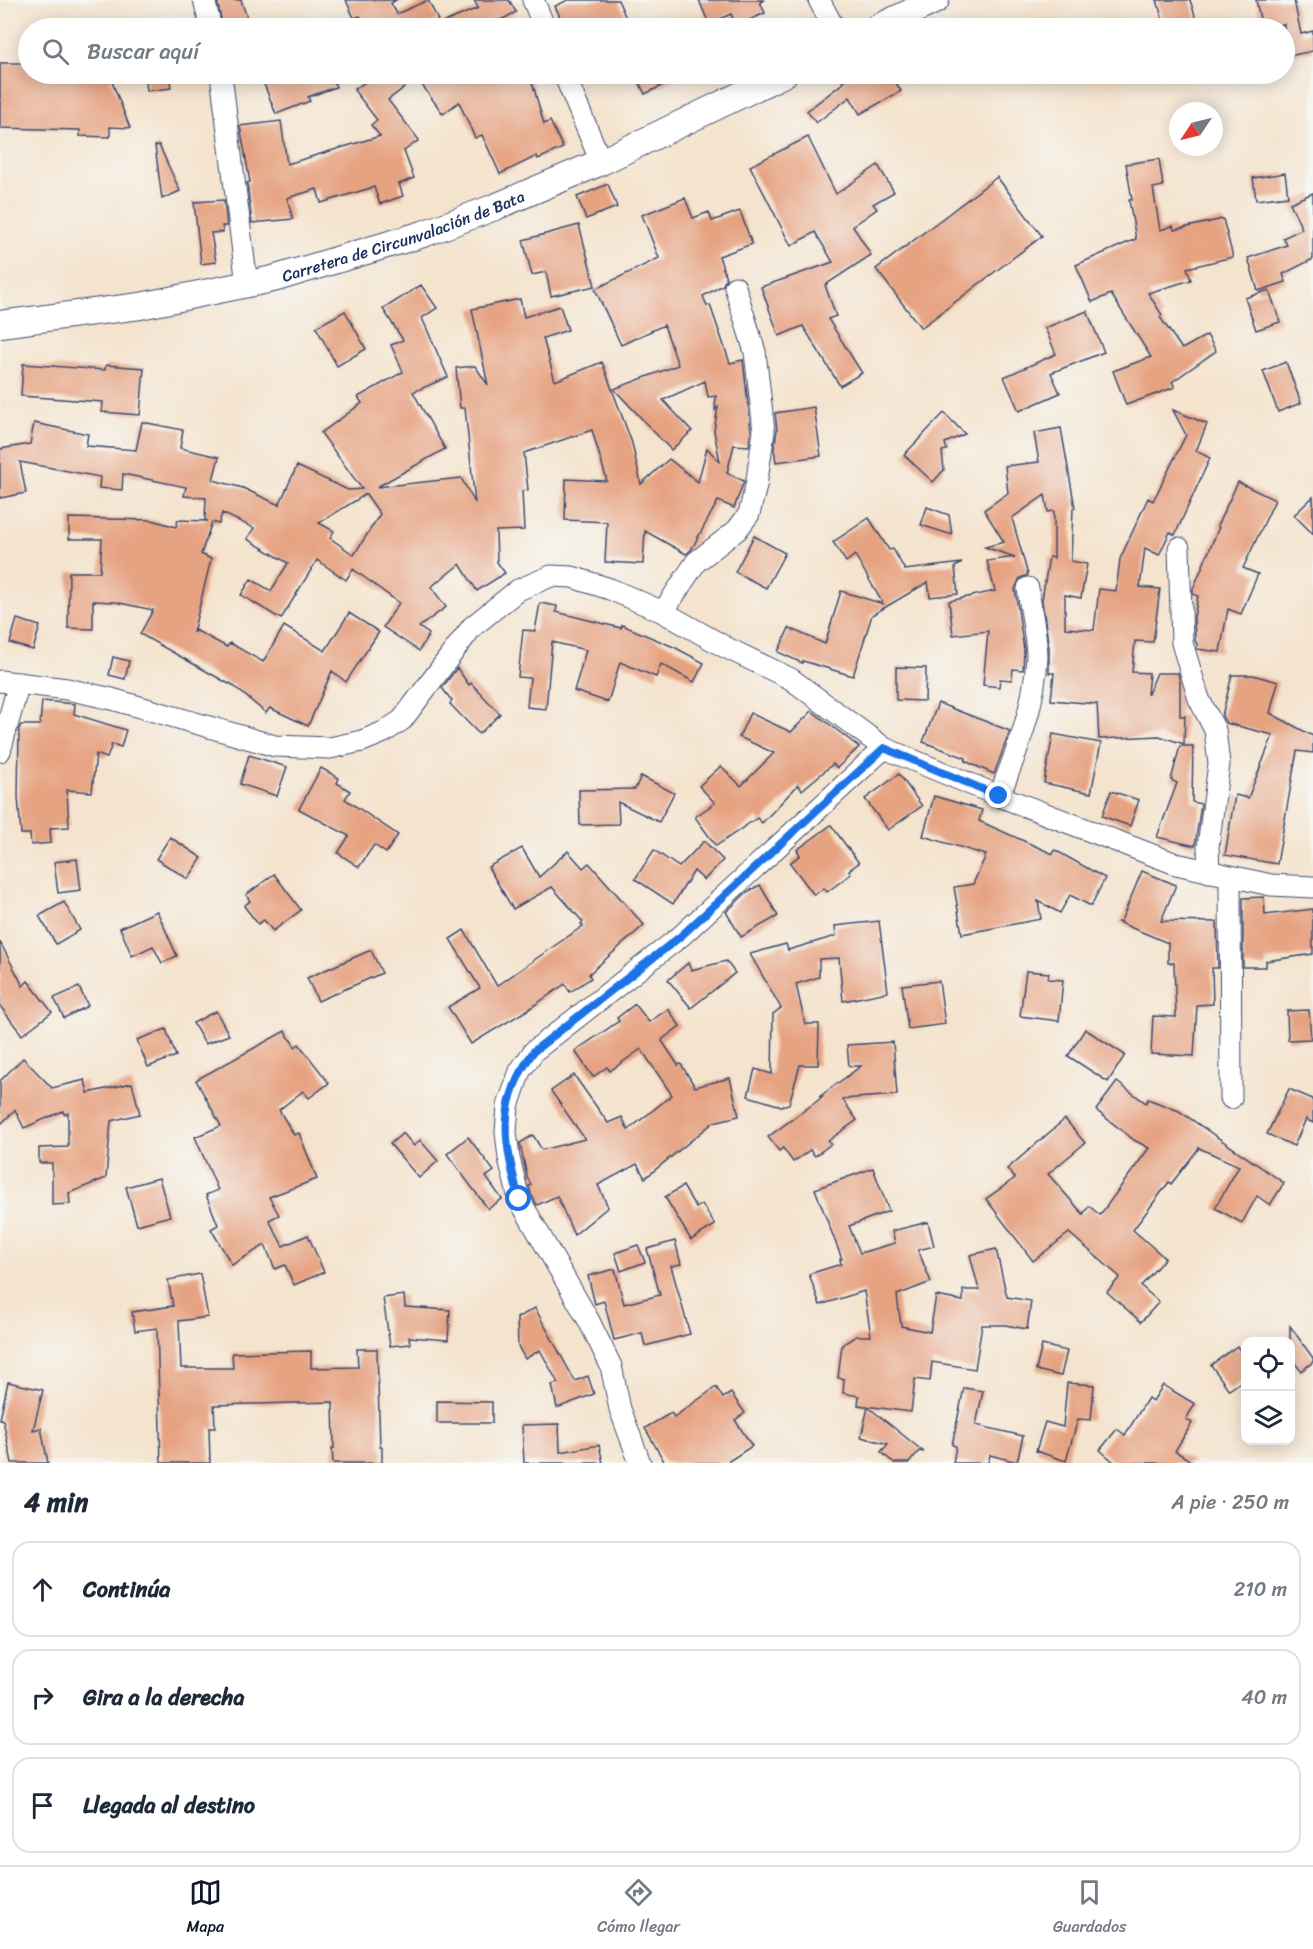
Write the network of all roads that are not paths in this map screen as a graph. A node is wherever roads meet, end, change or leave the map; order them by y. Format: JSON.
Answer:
{"nodes":[{"id":1,"x":204,"y":0,"type":"edge"},
{"id":2,"x":533,"y":0,"type":"edge"},
{"id":3,"x":819,"y":0,"type":"edge"},
{"id":4,"x":936,"y":0,"type":"edge"},
{"id":5,"x":208,"y":18,"type":"edge"},
{"id":6,"x":541,"y":18,"type":"edge"},
{"id":7,"x":829,"y":18,"type":"edge"},
{"id":8,"x":898,"y":18,"type":"edge"},
{"id":9,"x":222,"y":84,"type":"edge"},
{"id":10,"x":568,"y":84,"type":"edge"},
{"id":11,"x":763,"y":84,"type":"edge"},
{"id":12,"x":601,"y":162,"type":"junction"},
{"id":13,"x":247,"y":285,"type":"junction"},
{"id":14,"x":735,"y":287,"type":"dead end"},
{"id":15,"x":0,"y":324,"type":"edge"},
{"id":16,"x":1179,"y":548,"type":"dead end"},
{"id":17,"x":1028,"y":588,"type":"dead end"},
{"id":18,"x":663,"y":612,"type":"junction"},
{"id":19,"x":9,"y":682,"type":"edge"},
{"id":20,"x":884,"y":748,"type":"junction"},
{"id":21,"x":0,"y":751,"type":"edge"},
{"id":22,"x":999,"y":796,"type":"junction"},
{"id":23,"x":1209,"y":872,"type":"junction"},
{"id":24,"x":1230,"y":877,"type":"junction"},
{"id":25,"x":1313,"y":887,"type":"edge"},
{"id":26,"x":1231,"y":1098,"type":"dead end"},
{"id":27,"x":640,"y":1463,"type":"edge"}],
"edges":[{"from":1,"to":5,"type":"street"},
{"from":2,"to":6,"type":"street"},
{"from":3,"to":7,"type":"street"},
{"from":4,"to":8,"type":"main road"},
{"from":9,"to":13,"type":"street"},
{"from":10,"to":12,"type":"street"},
{"from":11,"to":12,"type":"main road","name":"Carretera de Circunvalación de Bata"},
{"from":12,"to":13,"type":"main road","name":"Carretera de Circunvalación de Bata"},
{"from":13,"to":15,"type":"main road","name":"Carretera de Circunvalación de Bata"},
{"from":14,"to":18,"type":"street"},
{"from":16,"to":23,"type":"street"},
{"from":17,"to":22,"type":"street"},
{"from":18,"to":19,"type":"street"},
{"from":18,"to":20,"type":"street"},
{"from":19,"to":21,"type":"street"},
{"from":20,"to":22,"type":"street"},
{"from":20,"to":27,"type":"street"},
{"from":22,"to":23,"type":"street"},
{"from":23,"to":24,"type":"street"},
{"from":24,"to":25,"type":"street"},
{"from":24,"to":26,"type":"street"}]}
